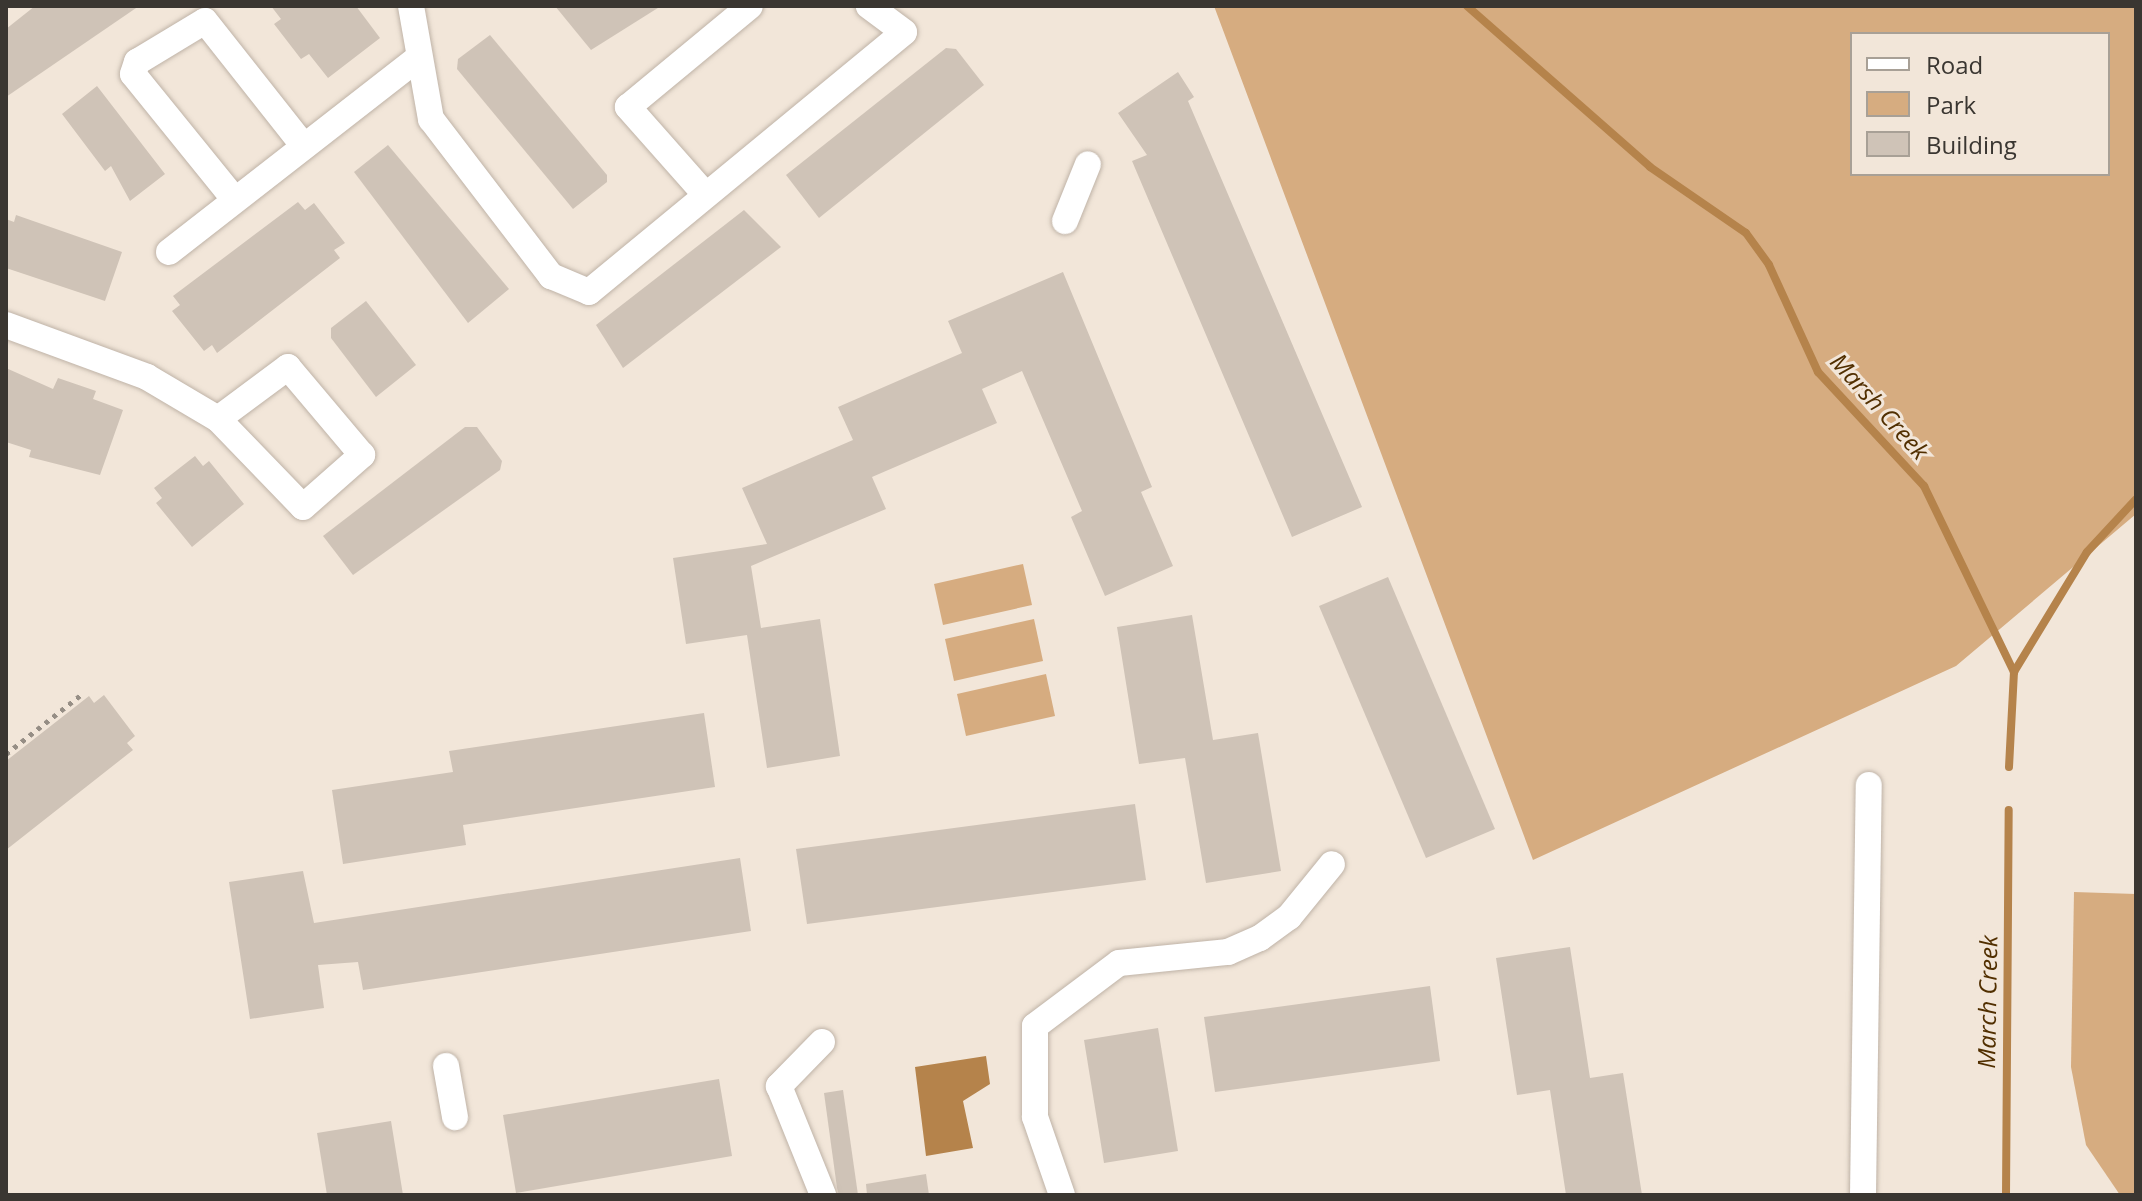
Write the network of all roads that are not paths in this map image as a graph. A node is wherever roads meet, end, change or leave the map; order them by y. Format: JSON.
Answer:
{"nodes":[{"id":1,"x":411,"y":6,"type":"edge"},
{"id":2,"x":750,"y":6,"type":"edge"},
{"id":3,"x":869,"y":6,"type":"edge"},
{"id":4,"x":417,"y":59,"type":"junction"},
{"id":5,"x":303,"y":145,"type":"junction"},
{"id":6,"x":1088,"y":164,"type":"dead end"},
{"id":7,"x":704,"y":193,"type":"junction"},
{"id":8,"x":235,"y":200,"type":"junction"},
{"id":9,"x":1065,"y":221,"type":"dead end"},
{"id":10,"x":169,"y":252,"type":"dead end"},
{"id":11,"x":6,"y":325,"type":"edge"},
{"id":12,"x":218,"y":419,"type":"junction"},
{"id":13,"x":1869,"y":785,"type":"dead end"},
{"id":14,"x":1332,"y":864,"type":"dead end"},
{"id":15,"x":822,"y":1042,"type":"dead end"},
{"id":16,"x":446,"y":1066,"type":"dead end"},
{"id":17,"x":455,"y":1117,"type":"dead end"},
{"id":18,"x":823,"y":1195,"type":"edge"},
{"id":19,"x":1062,"y":1195,"type":"edge"},
{"id":20,"x":1863,"y":1195,"type":"edge"}],
"edges":[{"from":1,"to":4,"type":"lane"},
{"from":2,"to":7,"type":"lane"},
{"from":3,"to":7,"type":"lane"},
{"from":4,"to":5,"type":"lane"},
{"from":4,"to":7,"type":"lane"},
{"from":5,"to":8,"type":"lane"},
{"from":5,"to":8,"type":"lane"},
{"from":6,"to":9,"type":"lane"},
{"from":8,"to":10,"type":"lane"},
{"from":11,"to":12,"type":"lane"},
{"from":12,"to":12,"type":"lane"},
{"from":13,"to":20,"type":"lane"},
{"from":14,"to":19,"type":"lane"},
{"from":15,"to":18,"type":"lane"},
{"from":16,"to":17,"type":"lane"}]}
